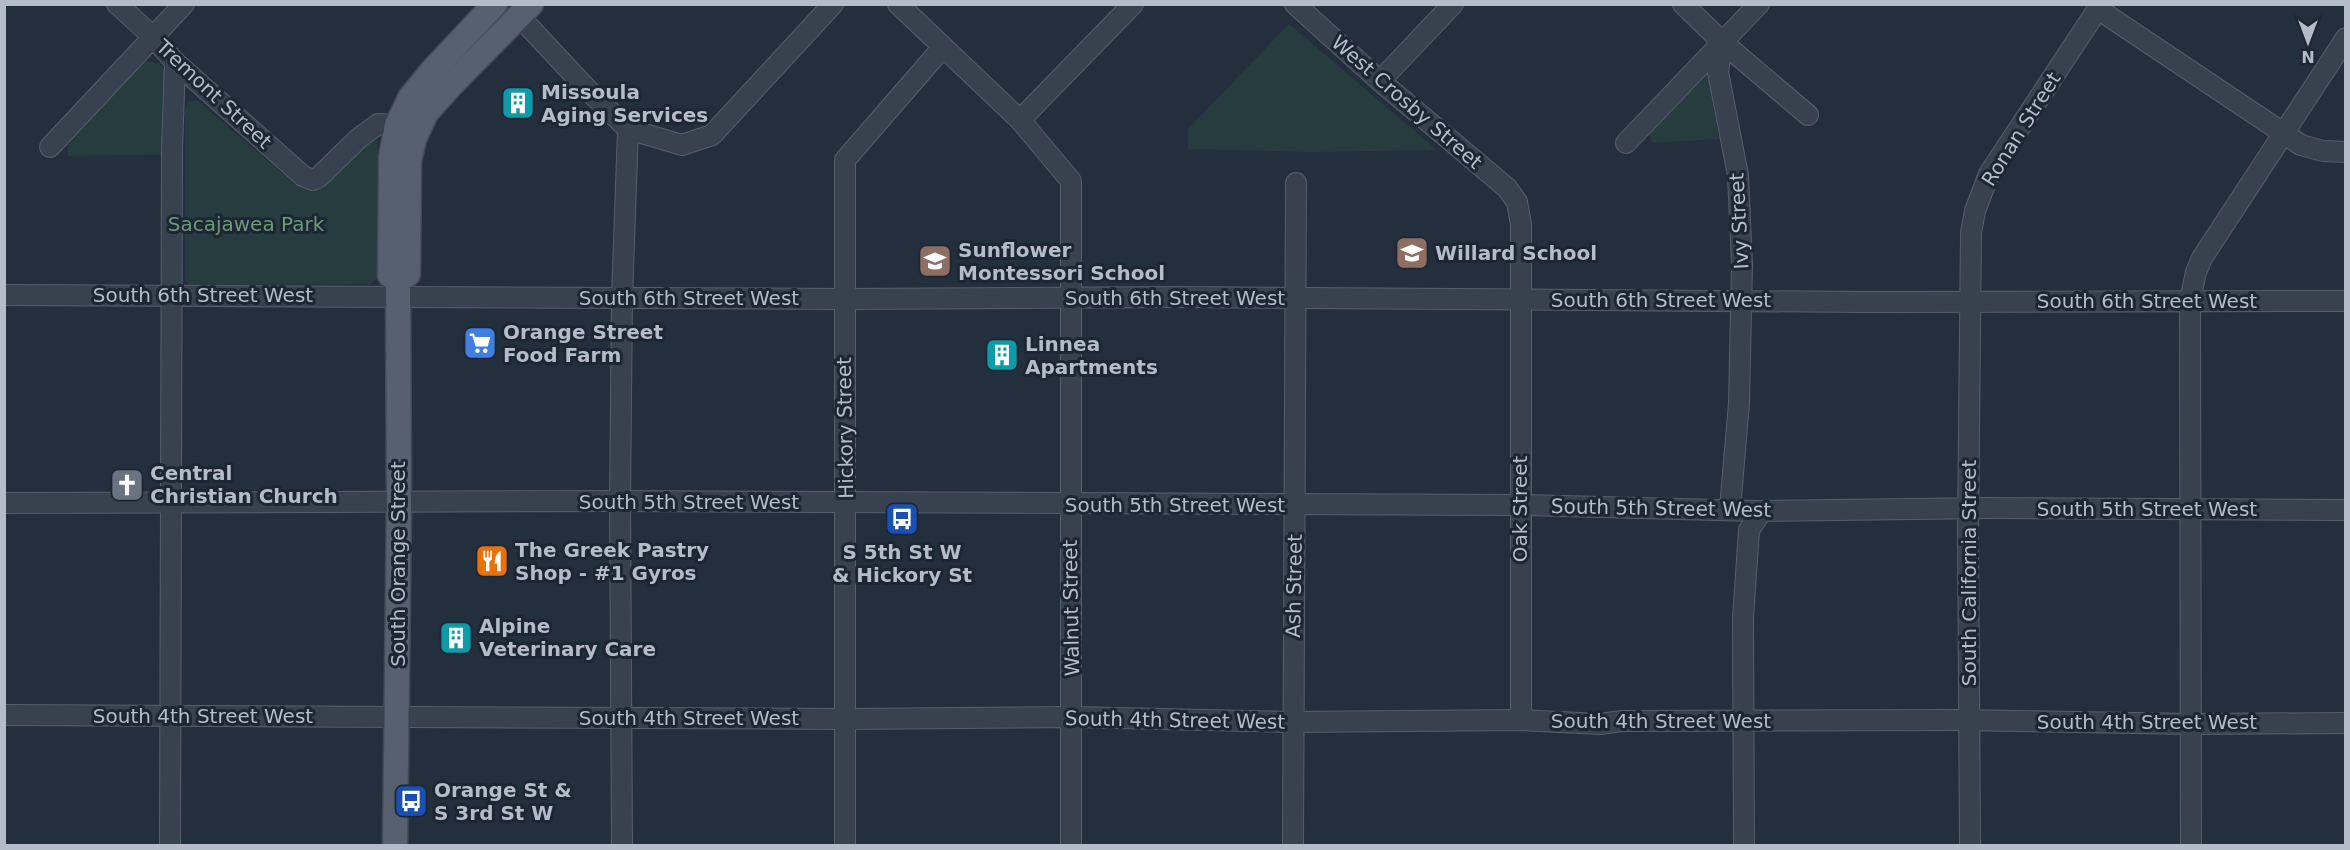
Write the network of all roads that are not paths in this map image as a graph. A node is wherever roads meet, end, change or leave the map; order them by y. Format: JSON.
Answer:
{"nodes":[{"id":1,"x":117,"y":4,"type":"edge"},
{"id":2,"x":184,"y":4,"type":"edge"},
{"id":3,"x":495,"y":4,"type":"edge"},
{"id":4,"x":833,"y":4,"type":"edge"},
{"id":5,"x":898,"y":4,"type":"edge"},
{"id":6,"x":1133,"y":4,"type":"edge"},
{"id":7,"x":1295,"y":4,"type":"edge"},
{"id":8,"x":1453,"y":4,"type":"edge"},
{"id":9,"x":1683,"y":4,"type":"edge"},
{"id":10,"x":1759,"y":4,"type":"edge"},
{"id":11,"x":2099,"y":7,"type":"edge"},
{"id":12,"x":525,"y":10,"type":"edge"},
{"id":13,"x":152,"y":36,"type":"junction"},
{"id":14,"x":2346,"y":38,"type":"edge"},
{"id":15,"x":1722,"y":42,"type":"junction"},
{"id":16,"x":943,"y":47,"type":"junction"},
{"id":17,"x":175,"y":62,"type":"junction"},
{"id":18,"x":1380,"y":81,"type":"junction"},
{"id":19,"x":1808,"y":115,"type":"dead end"},
{"id":20,"x":1020,"y":120,"type":"junction"},
{"id":21,"x":397,"y":125,"type":"junction"},
{"id":22,"x":628,"y":129,"type":"junction"},
{"id":23,"x":2284,"y":132,"type":"junction"},
{"id":24,"x":55,"y":142,"type":"dead end"},
{"id":25,"x":1626,"y":143,"type":"dead end"},
{"id":26,"x":2346,"y":152,"type":"edge"},
{"id":27,"x":1296,"y":183,"type":"dead end"},
{"id":28,"x":1517,"y":202,"type":"joint"},
{"id":29,"x":398,"y":290,"type":"junction"},
{"id":30,"x":4,"y":295,"type":"edge"},
{"id":31,"x":171,"y":295,"type":"junction"},
{"id":32,"x":622,"y":298,"type":"junction"},
{"id":33,"x":1072,"y":298,"type":"junction"},
{"id":34,"x":844,"y":299,"type":"junction"},
{"id":35,"x":1294,"y":299,"type":"junction"},
{"id":36,"x":1520,"y":299,"type":"junction"},
{"id":37,"x":1743,"y":300,"type":"junction"},
{"id":38,"x":1970,"y":301,"type":"junction"},
{"id":39,"x":2190,"y":301,"type":"junction"},
{"id":40,"x":2346,"y":301,"type":"edge"},
{"id":41,"x":620,"y":501,"type":"junction"},
{"id":42,"x":4,"y":503,"type":"edge"},
{"id":43,"x":172,"y":503,"type":"junction"},
{"id":44,"x":399,"y":503,"type":"junction"},
{"id":45,"x":846,"y":503,"type":"junction"},
{"id":46,"x":1070,"y":504,"type":"junction"},
{"id":47,"x":1520,"y":505,"type":"junction"},
{"id":48,"x":1295,"y":506,"type":"junction"},
{"id":49,"x":1969,"y":508,"type":"junction"},
{"id":50,"x":1730,"y":509,"type":"junction"},
{"id":51,"x":2191,"y":510,"type":"junction"},
{"id":52,"x":2346,"y":510,"type":"edge"},
{"id":53,"x":1762,"y":511,"type":"junction"},
{"id":54,"x":4,"y":715,"type":"edge"},
{"id":55,"x":171,"y":715,"type":"junction"},
{"id":56,"x":620,"y":717,"type":"junction"},
{"id":57,"x":1072,"y":717,"type":"junction"},
{"id":58,"x":397,"y":718,"type":"junction"},
{"id":59,"x":846,"y":719,"type":"junction"},
{"id":60,"x":1521,"y":720,"type":"junction"},
{"id":61,"x":1743,"y":721,"type":"junction"},
{"id":62,"x":1969,"y":721,"type":"junction"},
{"id":63,"x":1292,"y":722,"type":"junction"},
{"id":64,"x":2346,"y":723,"type":"edge"},
{"id":65,"x":2191,"y":724,"type":"junction"},
{"id":66,"x":170,"y":846,"type":"edge"},
{"id":67,"x":395,"y":846,"type":"edge"},
{"id":68,"x":622,"y":846,"type":"edge"},
{"id":69,"x":845,"y":846,"type":"edge"},
{"id":70,"x":1071,"y":846,"type":"edge"},
{"id":71,"x":1293,"y":846,"type":"edge"},
{"id":72,"x":1744,"y":846,"type":"edge"},
{"id":73,"x":1970,"y":846,"type":"edge"},
{"id":74,"x":2191,"y":846,"type":"edge"}],
"edges":[{"from":1,"to":13,"type":"street","name":"Tremont Street"},
{"from":2,"to":13,"type":"street"},
{"from":3,"to":21,"type":"main road"},
{"from":4,"to":22,"type":"street"},
{"from":5,"to":16,"type":"street","name":"Walnut Street"},
{"from":6,"to":20,"type":"street"},
{"from":7,"to":18,"type":"street","name":"West Crosby Street"},
{"from":8,"to":18,"type":"street"},
{"from":9,"to":15,"type":"street"},
{"from":10,"to":15,"type":"street"},
{"from":11,"to":23,"type":"street"},
{"from":11,"to":38,"type":"street","name":"Ronan Street"},
{"from":12,"to":22,"type":"street"},
{"from":12,"to":29,"type":"main road"},
{"from":13,"to":17,"type":"street","name":"Tremont Street"},
{"from":13,"to":24,"type":"street"},
{"from":14,"to":23,"type":"street"},
{"from":15,"to":19,"type":"street"},
{"from":15,"to":25,"type":"street"},
{"from":15,"to":37,"type":"street","name":"Ivy Street"},
{"from":16,"to":20,"type":"street","name":"Walnut Street"},
{"from":16,"to":34,"type":"street","name":"Hickory Street"},
{"from":17,"to":21,"type":"street","name":"Tremont Street"},
{"from":17,"to":31,"type":"street"},
{"from":18,"to":28,"type":"street","name":"West Crosby Street"},
{"from":20,"to":33,"type":"street","name":"Walnut Street"},
{"from":21,"to":29,"type":"main road"},
{"from":22,"to":32,"type":"street"},
{"from":23,"to":26,"type":"street"},
{"from":23,"to":39,"type":"street"},
{"from":27,"to":35,"type":"street","name":"Ash Street"},
{"from":28,"to":36,"type":"street","name":"Oak Street"},
{"from":29,"to":31,"type":"street","name":"South 6th Street West"},
{"from":29,"to":32,"type":"street","name":"South 6th Street West"},
{"from":29,"to":44,"type":"main road","name":"South Orange Street"},
{"from":30,"to":31,"type":"street","name":"South 6th Street West"},
{"from":31,"to":43,"type":"street"},
{"from":32,"to":34,"type":"street","name":"South 6th Street West"},
{"from":32,"to":41,"type":"street"},
{"from":33,"to":34,"type":"street","name":"South 6th Street West"},
{"from":33,"to":35,"type":"street","name":"South 6th Street West"},
{"from":33,"to":46,"type":"street","name":"Walnut Street"},
{"from":34,"to":45,"type":"street","name":"Hickory Street"},
{"from":35,"to":36,"type":"street","name":"South 6th Street West"},
{"from":35,"to":48,"type":"street","name":"Ash Street"},
{"from":36,"to":37,"type":"street","name":"South 6th Street West"},
{"from":36,"to":47,"type":"street","name":"Oak Street"},
{"from":37,"to":38,"type":"street","name":"South 6th Street West"},
{"from":37,"to":50,"type":"street","name":"Ivy Street"},
{"from":38,"to":39,"type":"street","name":"South 6th Street West"},
{"from":38,"to":49,"type":"street","name":"South California Street"},
{"from":39,"to":40,"type":"street","name":"South 6th Street West"},
{"from":39,"to":51,"type":"street"},
{"from":41,"to":44,"type":"street","name":"South 5th Street West"},
{"from":41,"to":45,"type":"street","name":"South 5th Street West"},
{"from":41,"to":56,"type":"street"},
{"from":42,"to":43,"type":"street","name":"South 5th Street West"},
{"from":43,"to":44,"type":"street","name":"South 5th Street West"},
{"from":43,"to":55,"type":"street"},
{"from":44,"to":58,"type":"main road","name":"South Orange Street"},
{"from":45,"to":46,"type":"street","name":"South 5th Street West"},
{"from":45,"to":59,"type":"street","name":"Hickory Street"},
{"from":46,"to":48,"type":"street","name":"South 5th Street West"},
{"from":46,"to":57,"type":"street","name":"Walnut Street"},
{"from":47,"to":48,"type":"street","name":"South 5th Street West"},
{"from":47,"to":50,"type":"street","name":"South 5th Street West"},
{"from":47,"to":60,"type":"street","name":"Oak Street"},
{"from":48,"to":63,"type":"street","name":"Ash Street"},
{"from":49,"to":51,"type":"street","name":"South 5th Street West"},
{"from":49,"to":53,"type":"street","name":"South 5th Street West"},
{"from":49,"to":62,"type":"street","name":"South California Street"},
{"from":50,"to":53,"type":"street","name":"South 5th Street West"},
{"from":51,"to":52,"type":"street","name":"South 5th Street West"},
{"from":51,"to":65,"type":"street"},
{"from":53,"to":61,"type":"street"},
{"from":54,"to":55,"type":"street","name":"South 4th Street West"},
{"from":55,"to":58,"type":"street","name":"South 4th Street West"},
{"from":55,"to":66,"type":"street"},
{"from":56,"to":58,"type":"street","name":"South 4th Street West"},
{"from":56,"to":59,"type":"street","name":"South 4th Street West"},
{"from":56,"to":68,"type":"street"},
{"from":57,"to":59,"type":"street","name":"South 4th Street West"},
{"from":57,"to":63,"type":"street","name":"South 4th Street West"},
{"from":57,"to":70,"type":"street","name":"Walnut Street"},
{"from":58,"to":67,"type":"main road","name":"South Orange Street"},
{"from":59,"to":69,"type":"street","name":"Hickory Street"},
{"from":60,"to":61,"type":"street","name":"South 4th Street West"},
{"from":60,"to":63,"type":"street","name":"South 4th Street West"},
{"from":61,"to":62,"type":"street","name":"South 4th Street West"},
{"from":61,"to":72,"type":"street"},
{"from":62,"to":65,"type":"street","name":"South 4th Street West"},
{"from":62,"to":73,"type":"street","name":"South California Street"},
{"from":63,"to":71,"type":"street","name":"Ash Street"},
{"from":64,"to":65,"type":"street","name":"South 4th Street West"},
{"from":65,"to":74,"type":"street"}]}
